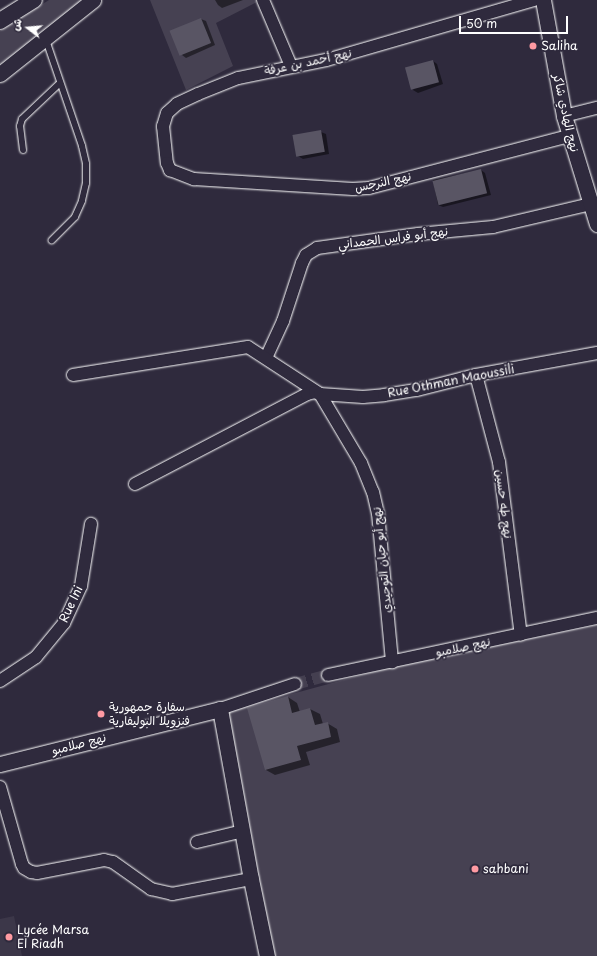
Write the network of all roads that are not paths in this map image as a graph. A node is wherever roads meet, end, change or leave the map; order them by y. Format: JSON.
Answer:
{"nodes":[{"id":1,"x":34,"y":0,"type":"edge"},
{"id":2,"x":93,"y":0,"type":"edge"},
{"id":3,"x":263,"y":0,"type":"edge"},
{"id":4,"x":534,"y":0,"type":"edge"},
{"id":5,"x":543,"y":0,"type":"edge"},
{"id":6,"x":0,"y":21,"type":"edge"},
{"id":7,"x":45,"y":39,"type":"junction"},
{"id":8,"x":291,"y":66,"type":"junction"},
{"id":9,"x":0,"y":74,"type":"edge"},
{"id":10,"x":60,"y":83,"type":"junction"},
{"id":11,"x":597,"y":108,"type":"edge"},
{"id":12,"x":564,"y":116,"type":"junction"},
{"id":13,"x":569,"y":136,"type":"junction"},
{"id":14,"x":23,"y":150,"type":"dead end"},
{"id":15,"x":170,"y":170,"type":"joint"},
{"id":16,"x":595,"y":214,"type":"edge"},
{"id":17,"x":52,"y":240,"type":"dead end"},
{"id":18,"x":597,"y":353,"type":"edge"},
{"id":19,"x":266,"y":358,"type":"junction"},
{"id":20,"x":73,"y":375,"type":"dead end"},
{"id":21,"x":476,"y":375,"type":"junction"},
{"id":22,"x":320,"y":394,"type":"junction"},
{"id":23,"x":135,"y":484,"type":"dead end"},
{"id":24,"x":91,"y":524,"type":"dead end"},
{"id":25,"x":597,"y":618,"type":"edge"},
{"id":26,"x":521,"y":635,"type":"junction"},
{"id":27,"x":392,"y":662,"type":"junction"},
{"id":28,"x":328,"y":675,"type":"tunnel mouth"},
{"id":29,"x":0,"y":681,"type":"edge"},
{"id":30,"x":295,"y":684,"type":"tunnel mouth"},
{"id":31,"x":220,"y":709,"type":"junction"},
{"id":32,"x":0,"y":764,"type":"edge"},
{"id":33,"x":0,"y":787,"type":"edge"},
{"id":34,"x":243,"y":831,"type":"junction"},
{"id":35,"x":197,"y":842,"type":"dead end"},
{"id":36,"x":251,"y":879,"type":"junction"},
{"id":37,"x":267,"y":956,"type":"edge"}],
"edges":[{"from":1,"to":6,"type":"main road"},
{"from":2,"to":7,"type":"street"},
{"from":3,"to":8,"type":"street"},
{"from":4,"to":8,"type":"street","name":"نهج أحمد بن عرفة"},
{"from":5,"to":12,"type":"street","name":"نهج الهادي شاكر"},
{"from":7,"to":9,"type":"street"},
{"from":7,"to":10,"type":"lane"},
{"from":8,"to":15,"type":"street","name":"نهج أحمد بن عرفة"},
{"from":10,"to":14,"type":"lane"},
{"from":10,"to":17,"type":"lane"},
{"from":11,"to":12,"type":"street"},
{"from":12,"to":13,"type":"street","name":"نهج الهادي شاكر"},
{"from":13,"to":15,"type":"street","name":"نهج النرجس"},
{"from":13,"to":16,"type":"street","name":"نهج الهادي شاكر"},
{"from":16,"to":19,"type":"street","name":"نهج أبو فراس الحمداني"},
{"from":18,"to":21,"type":"street","name":"Rue Othman Maoussili"},
{"from":19,"to":20,"type":"street","name":"نهج أبو حيان التوحيدي"},
{"from":19,"to":22,"type":"street","name":"نهج أبو حيان التوحيدي"},
{"from":21,"to":22,"type":"street","name":"Rue Othman Maoussili"},
{"from":21,"to":26,"type":"street","name":"نهج طه حسين"},
{"from":22,"to":23,"type":"street","name":"Rue Othman Maoussili"},
{"from":22,"to":27,"type":"street","name":"نهج أبو حيان التوحيدي"},
{"from":24,"to":29,"type":"street","name":"Rue Ini"},
{"from":25,"to":26,"type":"street","name":"نهج صلامبو"},
{"from":26,"to":27,"type":"street","name":"نهج صلامبو"},
{"from":27,"to":28,"type":"street","name":"نهج صلامبو"},
{"from":30,"to":31,"type":"street","name":"نهج صلامبو"},
{"from":31,"to":32,"type":"street","name":"نهج صلامبو"},
{"from":31,"to":34,"type":"street"},
{"from":33,"to":36,"type":"street"},
{"from":34,"to":35,"type":"street"},
{"from":34,"to":36,"type":"street"},
{"from":36,"to":37,"type":"street"}]}
